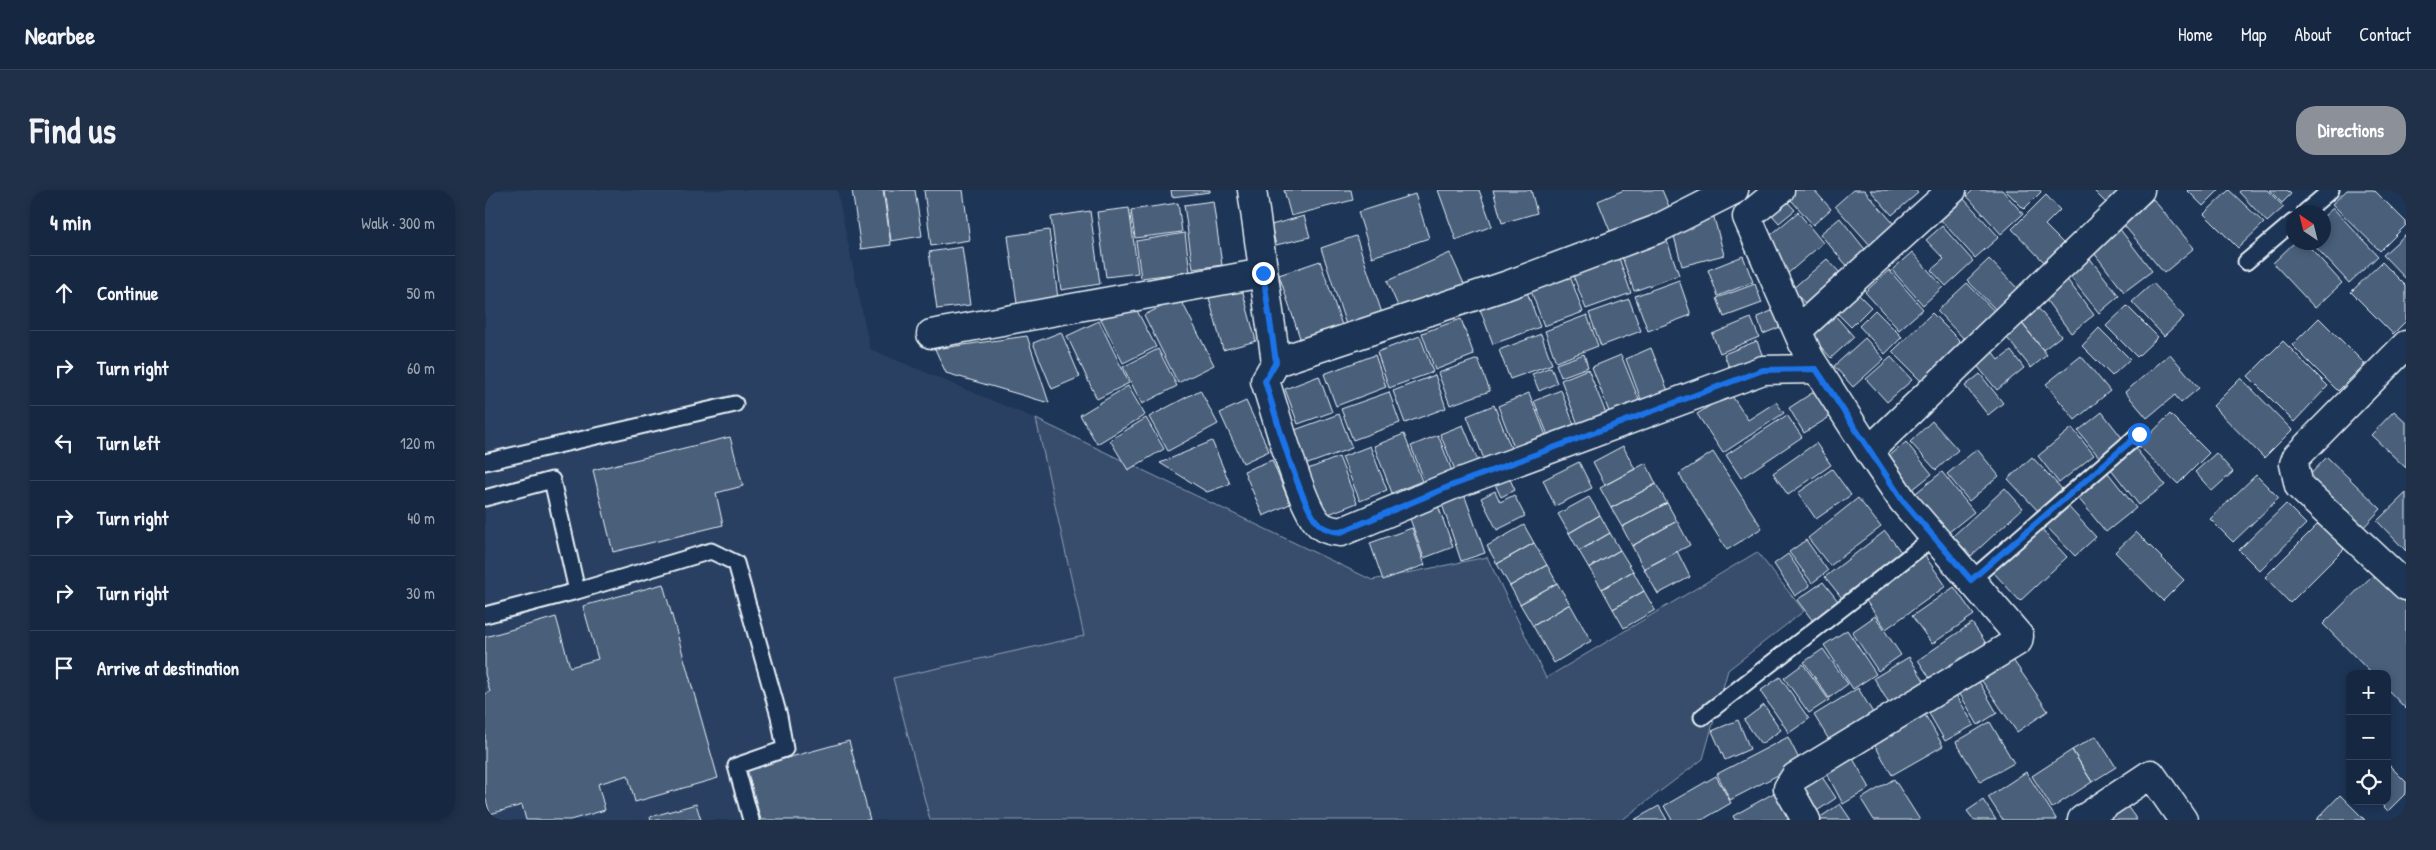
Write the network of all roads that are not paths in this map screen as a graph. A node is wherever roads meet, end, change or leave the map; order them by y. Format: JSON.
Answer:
{"nodes":[{"id":1,"x":1252,"y":190,"type":"edge"},
{"id":2,"x":1734,"y":190,"type":"edge"},
{"id":3,"x":1780,"y":190,"type":"edge"},
{"id":4,"x":1952,"y":190,"type":"edge"},
{"id":5,"x":2140,"y":190,"type":"edge"},
{"id":6,"x":2331,"y":190,"type":"edge"},
{"id":7,"x":2313,"y":205,"type":"edge"},
{"id":8,"x":1747,"y":216,"type":"junction"},
{"id":9,"x":2286,"y":228,"type":"edge"},
{"id":10,"x":2246,"y":262,"type":"dead end"},
{"id":11,"x":1263,"y":273,"type":"junction"},
{"id":12,"x":1798,"y":330,"type":"junction"},
{"id":13,"x":931,"y":334,"type":"dead end"},
{"id":14,"x":2406,"y":344,"type":"edge"},
{"id":15,"x":1276,"y":362,"type":"junction"},
{"id":16,"x":1816,"y":369,"type":"junction"},
{"id":17,"x":735,"y":404,"type":"dead end"},
{"id":18,"x":2139,"y":434,"type":"dead end"},
{"id":19,"x":1869,"y":451,"type":"junction"},
{"id":20,"x":485,"y":462,"type":"edge"},
{"id":21,"x":485,"y":498,"type":"edge"},
{"id":22,"x":1934,"y":537,"type":"junction"},
{"id":23,"x":1971,"y":580,"type":"junction"},
{"id":24,"x":2406,"y":586,"type":"edge"},
{"id":25,"x":577,"y":592,"type":"junction"},
{"id":26,"x":485,"y":615,"type":"edge"},
{"id":27,"x":1701,"y":717,"type":"dead end"},
{"id":28,"x":751,"y":820,"type":"edge"},
{"id":29,"x":1806,"y":820,"type":"edge"},
{"id":30,"x":2082,"y":820,"type":"edge"},
{"id":31,"x":2183,"y":820,"type":"edge"}],
"edges":[{"from":1,"to":11,"type":"street"},
{"from":2,"to":8,"type":"street"},
{"from":2,"to":15,"type":"street"},
{"from":3,"to":8,"type":"street"},
{"from":4,"to":12,"type":"street"},
{"from":5,"to":19,"type":"street"},
{"from":6,"to":7,"type":"lane"},
{"from":8,"to":12,"type":"street"},
{"from":9,"to":10,"type":"lane"},
{"from":11,"to":13,"type":"street"},
{"from":11,"to":15,"type":"street"},
{"from":12,"to":16,"type":"street"},
{"from":14,"to":24,"type":"street"},
{"from":15,"to":16,"type":"street"},
{"from":16,"to":19,"type":"street"},
{"from":17,"to":20,"type":"lane"},
{"from":18,"to":23,"type":"lane"},
{"from":19,"to":22,"type":"street"},
{"from":21,"to":25,"type":"lane"},
{"from":22,"to":23,"type":"street"},
{"from":22,"to":27,"type":"lane"},
{"from":23,"to":29,"type":"street"},
{"from":25,"to":26,"type":"lane"},
{"from":25,"to":28,"type":"lane"},
{"from":30,"to":31,"type":"street"}]}
